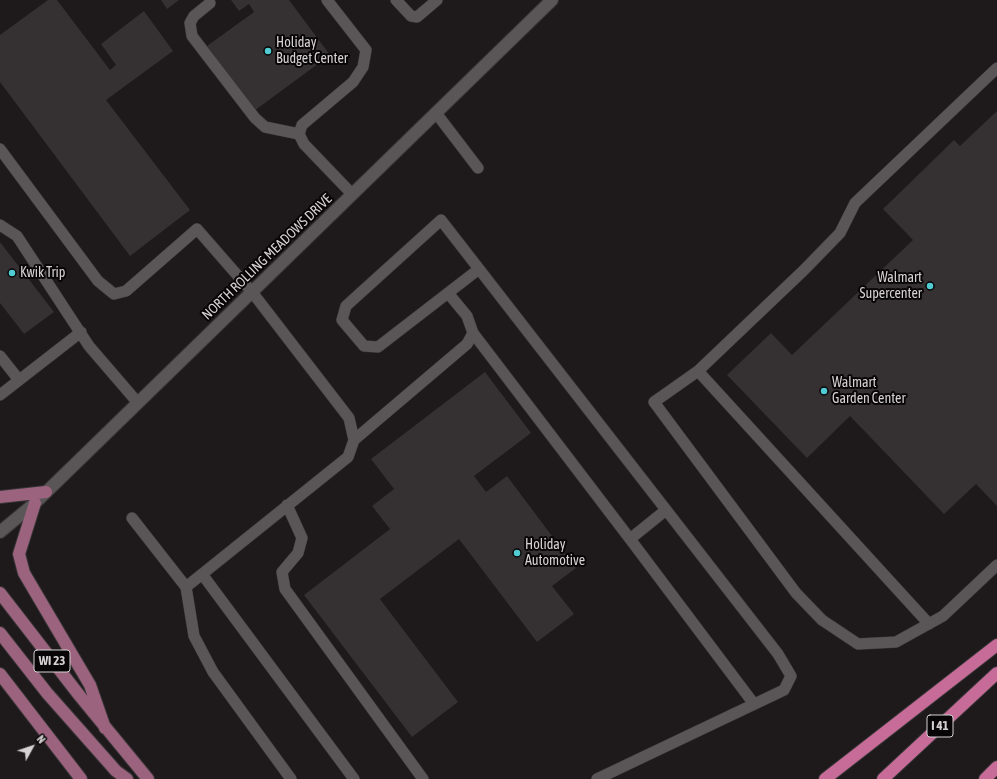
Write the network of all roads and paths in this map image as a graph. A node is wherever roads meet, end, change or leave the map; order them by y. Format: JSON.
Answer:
{"nodes":[{"id":1,"x":327,"y":0,"type":"edge"},
{"id":2,"x":396,"y":0,"type":"edge"},
{"id":3,"x":437,"y":0,"type":"edge"},
{"id":4,"x":552,"y":0,"type":"edge"},
{"id":5,"x":210,"y":3,"type":"dead end"},
{"id":6,"x":997,"y":68,"type":"edge"},
{"id":7,"x":436,"y":113,"type":"junction"},
{"id":8,"x":299,"y":134,"type":"junction"},
{"id":9,"x":0,"y":149,"type":"edge"},
{"id":10,"x":478,"y":168,"type":"dead end"},
{"id":11,"x":352,"y":194,"type":"junction"},
{"id":12,"x":0,"y":225,"type":"edge"},
{"id":13,"x":478,"y":269,"type":"junction"},
{"id":14,"x":252,"y":292,"type":"junction"},
{"id":15,"x":448,"y":292,"type":"junction"},
{"id":16,"x":81,"y":332,"type":"junction"},
{"id":17,"x":473,"y":333,"type":"junction"},
{"id":18,"x":0,"y":356,"type":"edge"},
{"id":19,"x":698,"y":371,"type":"junction"},
{"id":20,"x":19,"y":380,"type":"junction"},
{"id":21,"x":0,"y":395,"type":"edge"},
{"id":22,"x":138,"y":403,"type":"junction"},
{"id":23,"x":354,"y":440,"type":"junction"},
{"id":24,"x":46,"y":492,"type":"junction"},
{"id":25,"x":0,"y":496,"type":"edge"},
{"id":26,"x":35,"y":503,"type":"junction"},
{"id":27,"x":287,"y":505,"type":"junction"},
{"id":28,"x":666,"y":510,"type":"junction"},
{"id":29,"x":132,"y":518,"type":"dead end"},
{"id":30,"x":0,"y":532,"type":"edge"},
{"id":31,"x":630,"y":539,"type":"junction"},
{"id":32,"x":997,"y":565,"type":"edge"},
{"id":33,"x":202,"y":574,"type":"junction"},
{"id":34,"x":186,"y":587,"type":"junction"},
{"id":35,"x":0,"y":593,"type":"edge"},
{"id":36,"x":928,"y":624,"type":"junction"},
{"id":37,"x":0,"y":633,"type":"edge"},
{"id":38,"x":997,"y":645,"type":"edge"},
{"id":39,"x":997,"y":673,"type":"edge"},
{"id":40,"x":0,"y":674,"type":"edge"},
{"id":41,"x":754,"y":704,"type":"junction"},
{"id":42,"x":105,"y":728,"type":"junction"},
{"id":43,"x":997,"y":768,"type":"edge"},
{"id":44,"x":81,"y":779,"type":"edge"},
{"id":45,"x":126,"y":779,"type":"edge"},
{"id":46,"x":148,"y":779,"type":"edge"},
{"id":47,"x":291,"y":779,"type":"edge"},
{"id":48,"x":354,"y":779,"type":"edge"},
{"id":49,"x":423,"y":779,"type":"edge"},
{"id":50,"x":597,"y":779,"type":"edge"},
{"id":51,"x":826,"y":779,"type":"edge"},
{"id":52,"x":883,"y":779,"type":"edge"},
{"id":53,"x":985,"y":779,"type":"edge"}],
"edges":[{"from":1,"to":8,"type":"lane"},
{"from":2,"to":3,"type":"lane"},
{"from":4,"to":7,"type":"main road","name":"NORTH ROLLING MEADOWS DRIVE"},
{"from":5,"to":8,"type":"lane"},
{"from":6,"to":19,"type":"lane"},
{"from":7,"to":10,"type":"lane"},
{"from":7,"to":11,"type":"main road","name":"NORTH ROLLING MEADOWS DRIVE"},
{"from":8,"to":11,"type":"lane"},
{"from":9,"to":14,"type":"lane"},
{"from":11,"to":14,"type":"main road","name":"NORTH ROLLING MEADOWS DRIVE"},
{"from":12,"to":16,"type":"lane"},
{"from":13,"to":15,"type":"lane"},
{"from":13,"to":15,"type":"lane"},
{"from":13,"to":28,"type":"lane"},
{"from":14,"to":22,"type":"main road","name":"NORTH ROLLING MEADOWS DRIVE"},
{"from":14,"to":23,"type":"lane"},
{"from":15,"to":17,"type":"lane"},
{"from":16,"to":20,"type":"lane"},
{"from":16,"to":22,"type":"lane"},
{"from":17,"to":23,"type":"lane"},
{"from":17,"to":31,"type":"lane"},
{"from":18,"to":20,"type":"lane"},
{"from":19,"to":36,"type":"lane"},
{"from":19,"to":36,"type":"lane"},
{"from":20,"to":21,"type":"lane"},
{"from":22,"to":24,"type":"main road","name":"NORTH ROLLING MEADOWS DRIVE"},
{"from":23,"to":27,"type":"lane"},
{"from":24,"to":25,"type":"main road"},
{"from":24,"to":26,"type":"main road","name":"NORTH ROLLING MEADOWS DRIVE"},
{"from":26,"to":30,"type":"main road","name":"NORTH ROLLING MEADOWS DRIVE"},
{"from":26,"to":42,"type":"main road"},
{"from":27,"to":33,"type":"lane"},
{"from":27,"to":49,"type":"lane"},
{"from":28,"to":31,"type":"lane"},
{"from":28,"to":41,"type":"lane"},
{"from":29,"to":34,"type":"lane"},
{"from":31,"to":41,"type":"lane"},
{"from":32,"to":36,"type":"lane"},
{"from":33,"to":34,"type":"lane"},
{"from":33,"to":48,"type":"lane"},
{"from":34,"to":47,"type":"lane"},
{"from":35,"to":42,"type":"main road","number":"WI 23"},
{"from":37,"to":45,"type":"main road"},
{"from":38,"to":51,"type":"highway"},
{"from":39,"to":52,"type":"highway","number":"I 41"},
{"from":40,"to":44,"type":"main road"},
{"from":41,"to":50,"type":"lane"},
{"from":42,"to":46,"type":"main road","number":"WI 23"},
{"from":43,"to":53,"type":"highway"}]}
